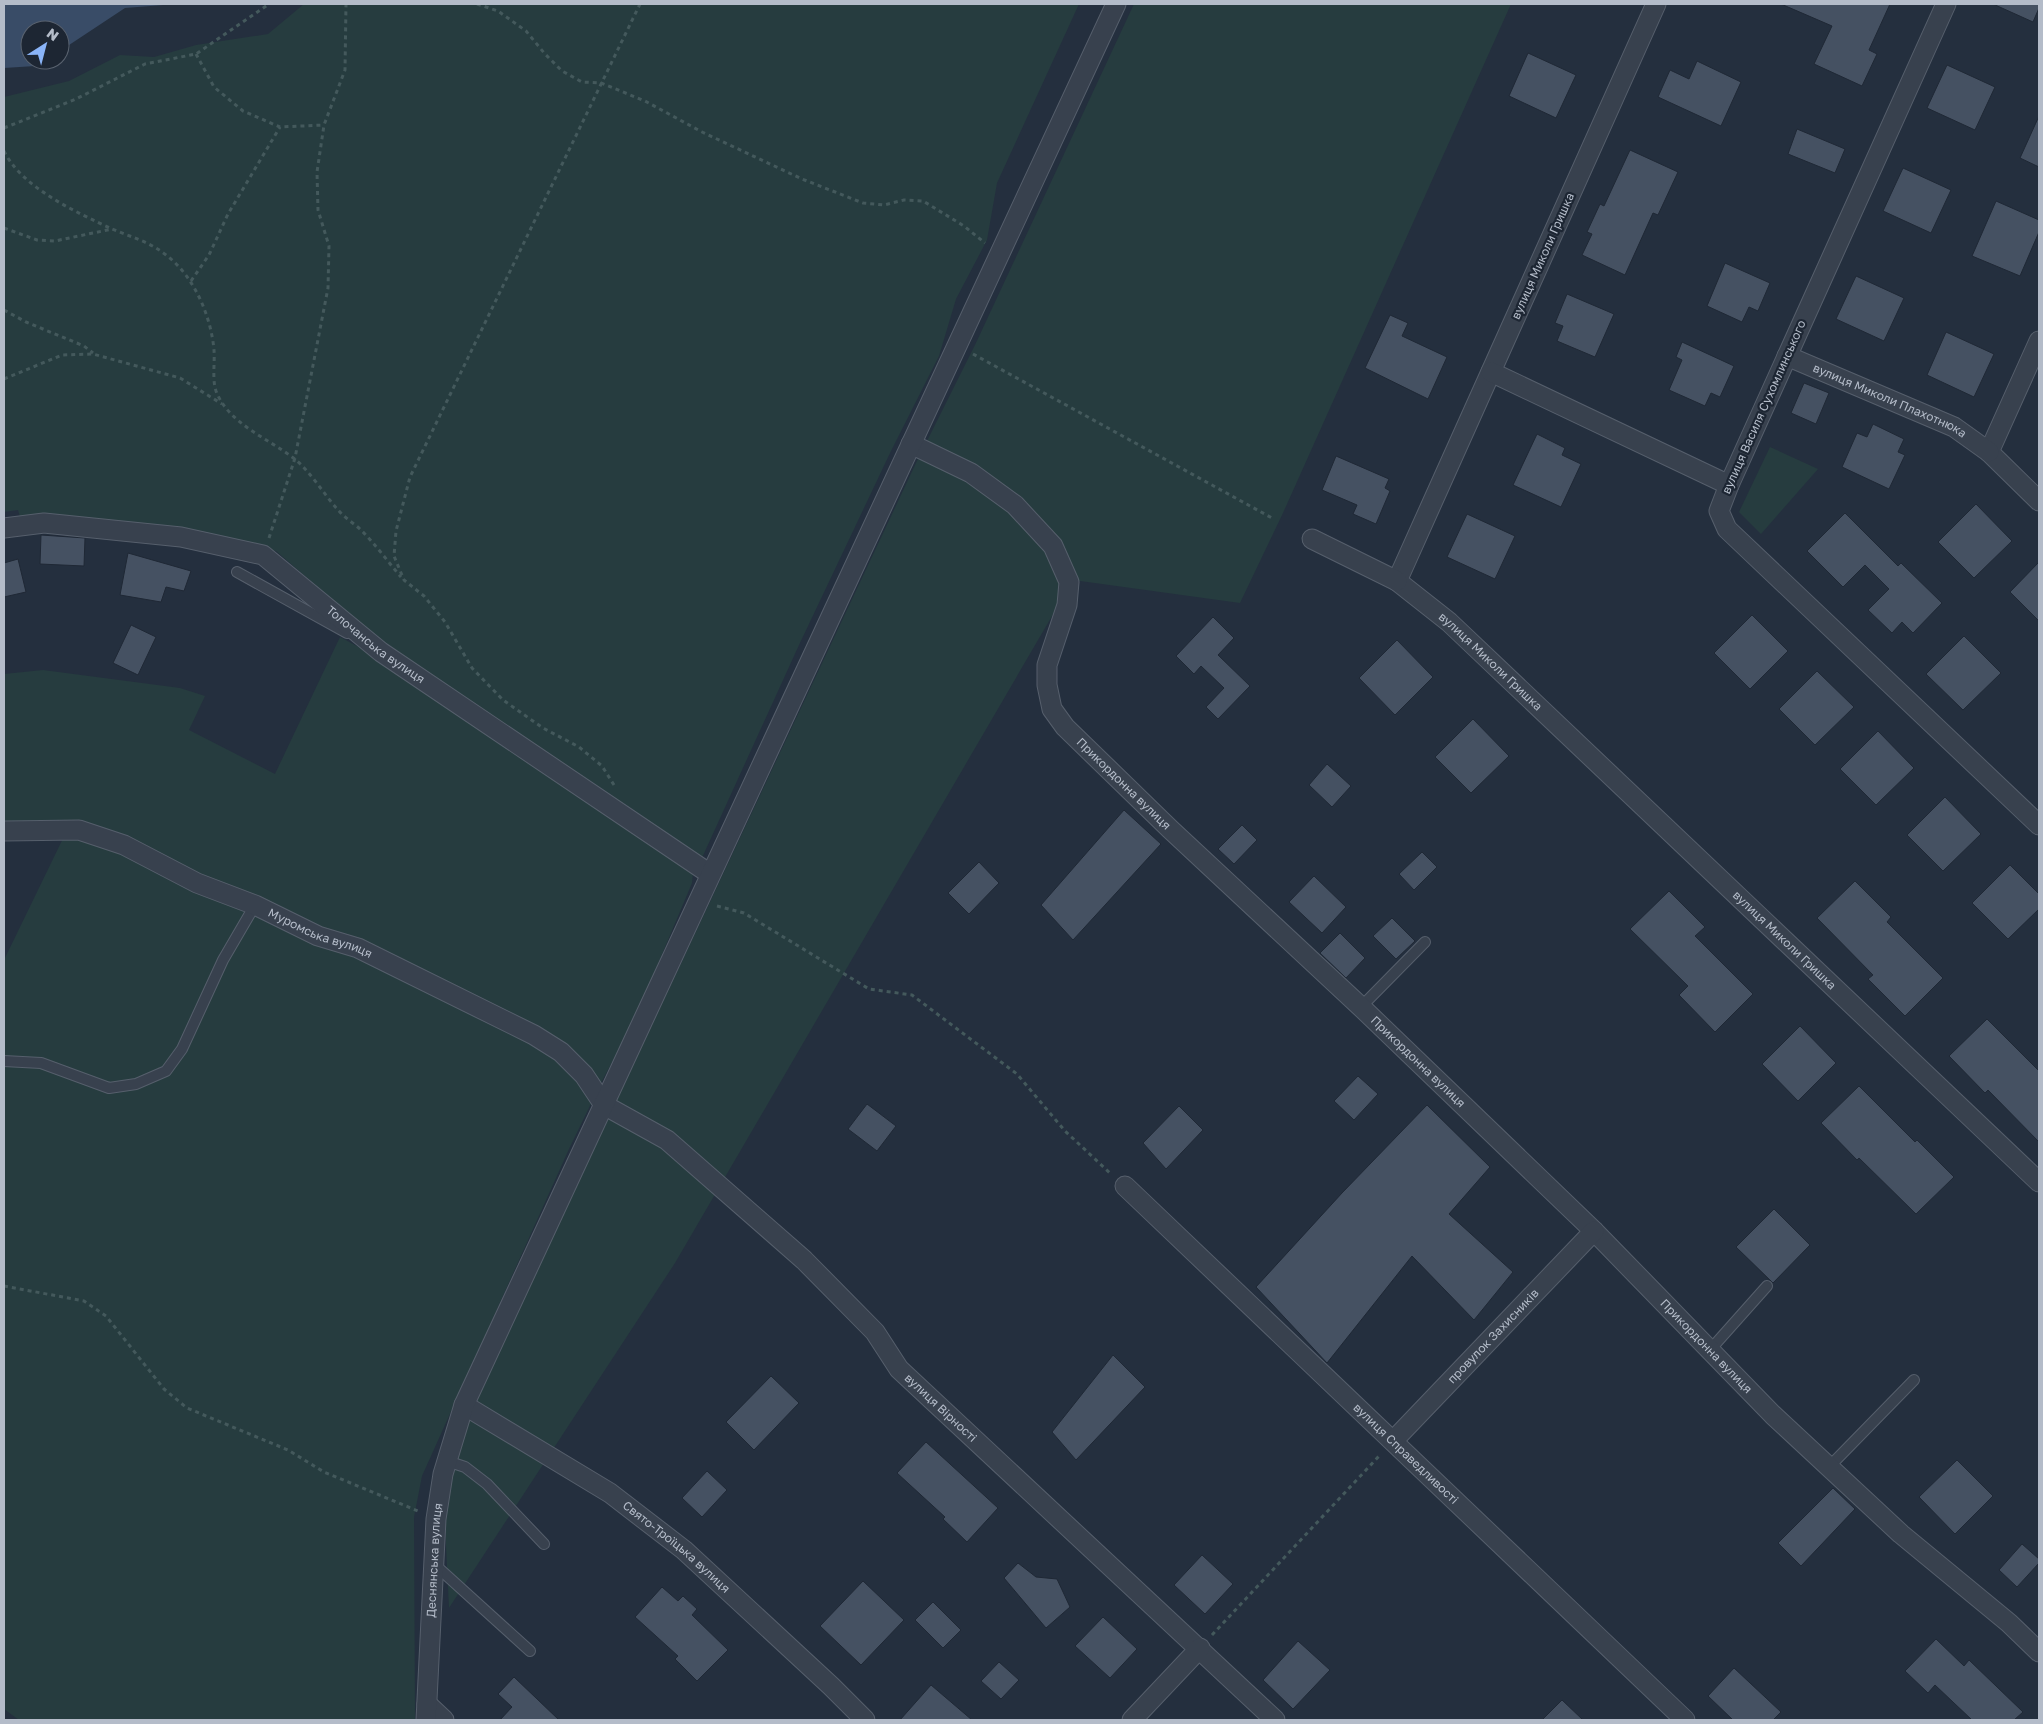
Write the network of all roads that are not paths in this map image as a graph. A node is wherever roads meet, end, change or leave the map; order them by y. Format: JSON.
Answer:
{"nodes":[{"id":1,"x":1116,"y":4,"type":"edge"},
{"id":2,"x":1656,"y":4,"type":"edge"},
{"id":3,"x":1946,"y":4,"type":"edge"},
{"id":4,"x":2039,"y":341,"type":"edge"},
{"id":5,"x":1787,"y":356,"type":"junction"},
{"id":6,"x":1492,"y":372,"type":"junction"},
{"id":7,"x":911,"y":444,"type":"junction"},
{"id":8,"x":1989,"y":452,"type":"junction"},
{"id":9,"x":1729,"y":485,"type":"junction"},
{"id":10,"x":2039,"y":501,"type":"edge"},
{"id":11,"x":4,"y":528,"type":"edge"},
{"id":12,"x":1312,"y":539,"type":"dead end"},
{"id":13,"x":237,"y":572,"type":"dead end"},
{"id":14,"x":1397,"y":581,"type":"junction"},
{"id":15,"x":381,"y":652,"type":"junction"},
{"id":16,"x":2039,"y":824,"type":"edge"},
{"id":17,"x":4,"y":831,"type":"edge"},
{"id":18,"x":710,"y":874,"type":"junction"},
{"id":19,"x":255,"y":905,"type":"junction"},
{"id":20,"x":1425,"y":942,"type":"dead end"},
{"id":21,"x":1362,"y":1007,"type":"junction"},
{"id":22,"x":4,"y":1061,"type":"edge"},
{"id":23,"x":604,"y":1105,"type":"junction"},
{"id":24,"x":2039,"y":1182,"type":"edge"},
{"id":25,"x":1125,"y":1186,"type":"road end"},
{"id":26,"x":1594,"y":1231,"type":"junction"},
{"id":27,"x":1767,"y":1286,"type":"dead end"},
{"id":28,"x":1710,"y":1350,"type":"junction"},
{"id":29,"x":1914,"y":1380,"type":"dead end"},
{"id":30,"x":464,"y":1405,"type":"junction"},
{"id":31,"x":1393,"y":1441,"type":"junction"},
{"id":32,"x":447,"y":1461,"type":"junction"},
{"id":33,"x":1829,"y":1466,"type":"junction"},
{"id":34,"x":544,"y":1544,"type":"dead end"},
{"id":35,"x":434,"y":1564,"type":"junction"},
{"id":36,"x":1200,"y":1648,"type":"junction"},
{"id":37,"x":530,"y":1651,"type":"dead end"},
{"id":38,"x":2039,"y":1652,"type":"edge"},
{"id":39,"x":426,"y":1712,"type":"edge"},
{"id":40,"x":444,"y":1720,"type":"edge"},
{"id":41,"x":866,"y":1720,"type":"edge"},
{"id":42,"x":1132,"y":1720,"type":"edge"},
{"id":43,"x":1275,"y":1720,"type":"edge"},
{"id":44,"x":1685,"y":1720,"type":"edge"}],
"edges":[{"from":1,"to":7,"type":"street","name":"Деснянська вулиця"},
{"from":2,"to":6,"type":"street","name":"вулиця Миколи Гришка"},
{"from":3,"to":5,"type":"street","name":"вулиця Василя Сухомлинського"},
{"from":4,"to":8,"type":"street"},
{"from":5,"to":8,"type":"street","name":"вулиця Миколи Плахотнюка"},
{"from":5,"to":9,"type":"street","name":"вулиця Василя Сухомлинського"},
{"from":6,"to":9,"type":"street"},
{"from":6,"to":14,"type":"street","name":"вулиця Миколи Гришка"},
{"from":7,"to":18,"type":"street","name":"Деснянська вулиця"},
{"from":7,"to":21,"type":"street","name":"Прикордонна вулиця"},
{"from":8,"to":10,"type":"street","name":"вулиця Миколи Плахотнюка"},
{"from":9,"to":16,"type":"street","name":"вулиця Василя Сухомлинського"},
{"from":11,"to":15,"type":"street","name":"Толочанська вулиця"},
{"from":12,"to":14,"type":"street"},
{"from":13,"to":15,"type":"lane"},
{"from":14,"to":24,"type":"street","name":"вулиця Миколи Гришка"},
{"from":15,"to":18,"type":"street","name":"Толочанська вулиця"},
{"from":17,"to":19,"type":"street","name":"Муромська вулиця"},
{"from":18,"to":23,"type":"street","name":"Деснянська вулиця"},
{"from":19,"to":22,"type":"lane"},
{"from":19,"to":23,"type":"street","name":"Муромська вулиця"},
{"from":20,"to":21,"type":"lane"},
{"from":21,"to":26,"type":"street","name":"Прикордонна вулиця"},
{"from":23,"to":30,"type":"street","name":"Деснянська вулиця"},
{"from":23,"to":36,"type":"street","name":"вулиця Вірності"},
{"from":25,"to":31,"type":"street","name":"вулиця Справедливості"},
{"from":26,"to":28,"type":"street","name":"Прикордонна вулиця"},
{"from":26,"to":31,"type":"street","name":"провулок Захисників"},
{"from":27,"to":28,"type":"lane"},
{"from":28,"to":33,"type":"street","name":"Прикордонна вулиця"},
{"from":29,"to":33,"type":"lane"},
{"from":30,"to":32,"type":"street","name":"Деснянська вулиця"},
{"from":30,"to":41,"type":"street","name":"Свято-Троїцька вулиця"},
{"from":31,"to":44,"type":"street","name":"вулиця Справедливості"},
{"from":32,"to":34,"type":"lane"},
{"from":32,"to":35,"type":"street","name":"Деснянська вулиця"},
{"from":33,"to":38,"type":"street","name":"Прикордонна вулиця"},
{"from":35,"to":37,"type":"lane"},
{"from":35,"to":39,"type":"street","name":"Деснянська вулиця"},
{"from":36,"to":42,"type":"street"},
{"from":36,"to":43,"type":"street","name":"вулиця Вірності"},
{"from":39,"to":40,"type":"street"}]}
